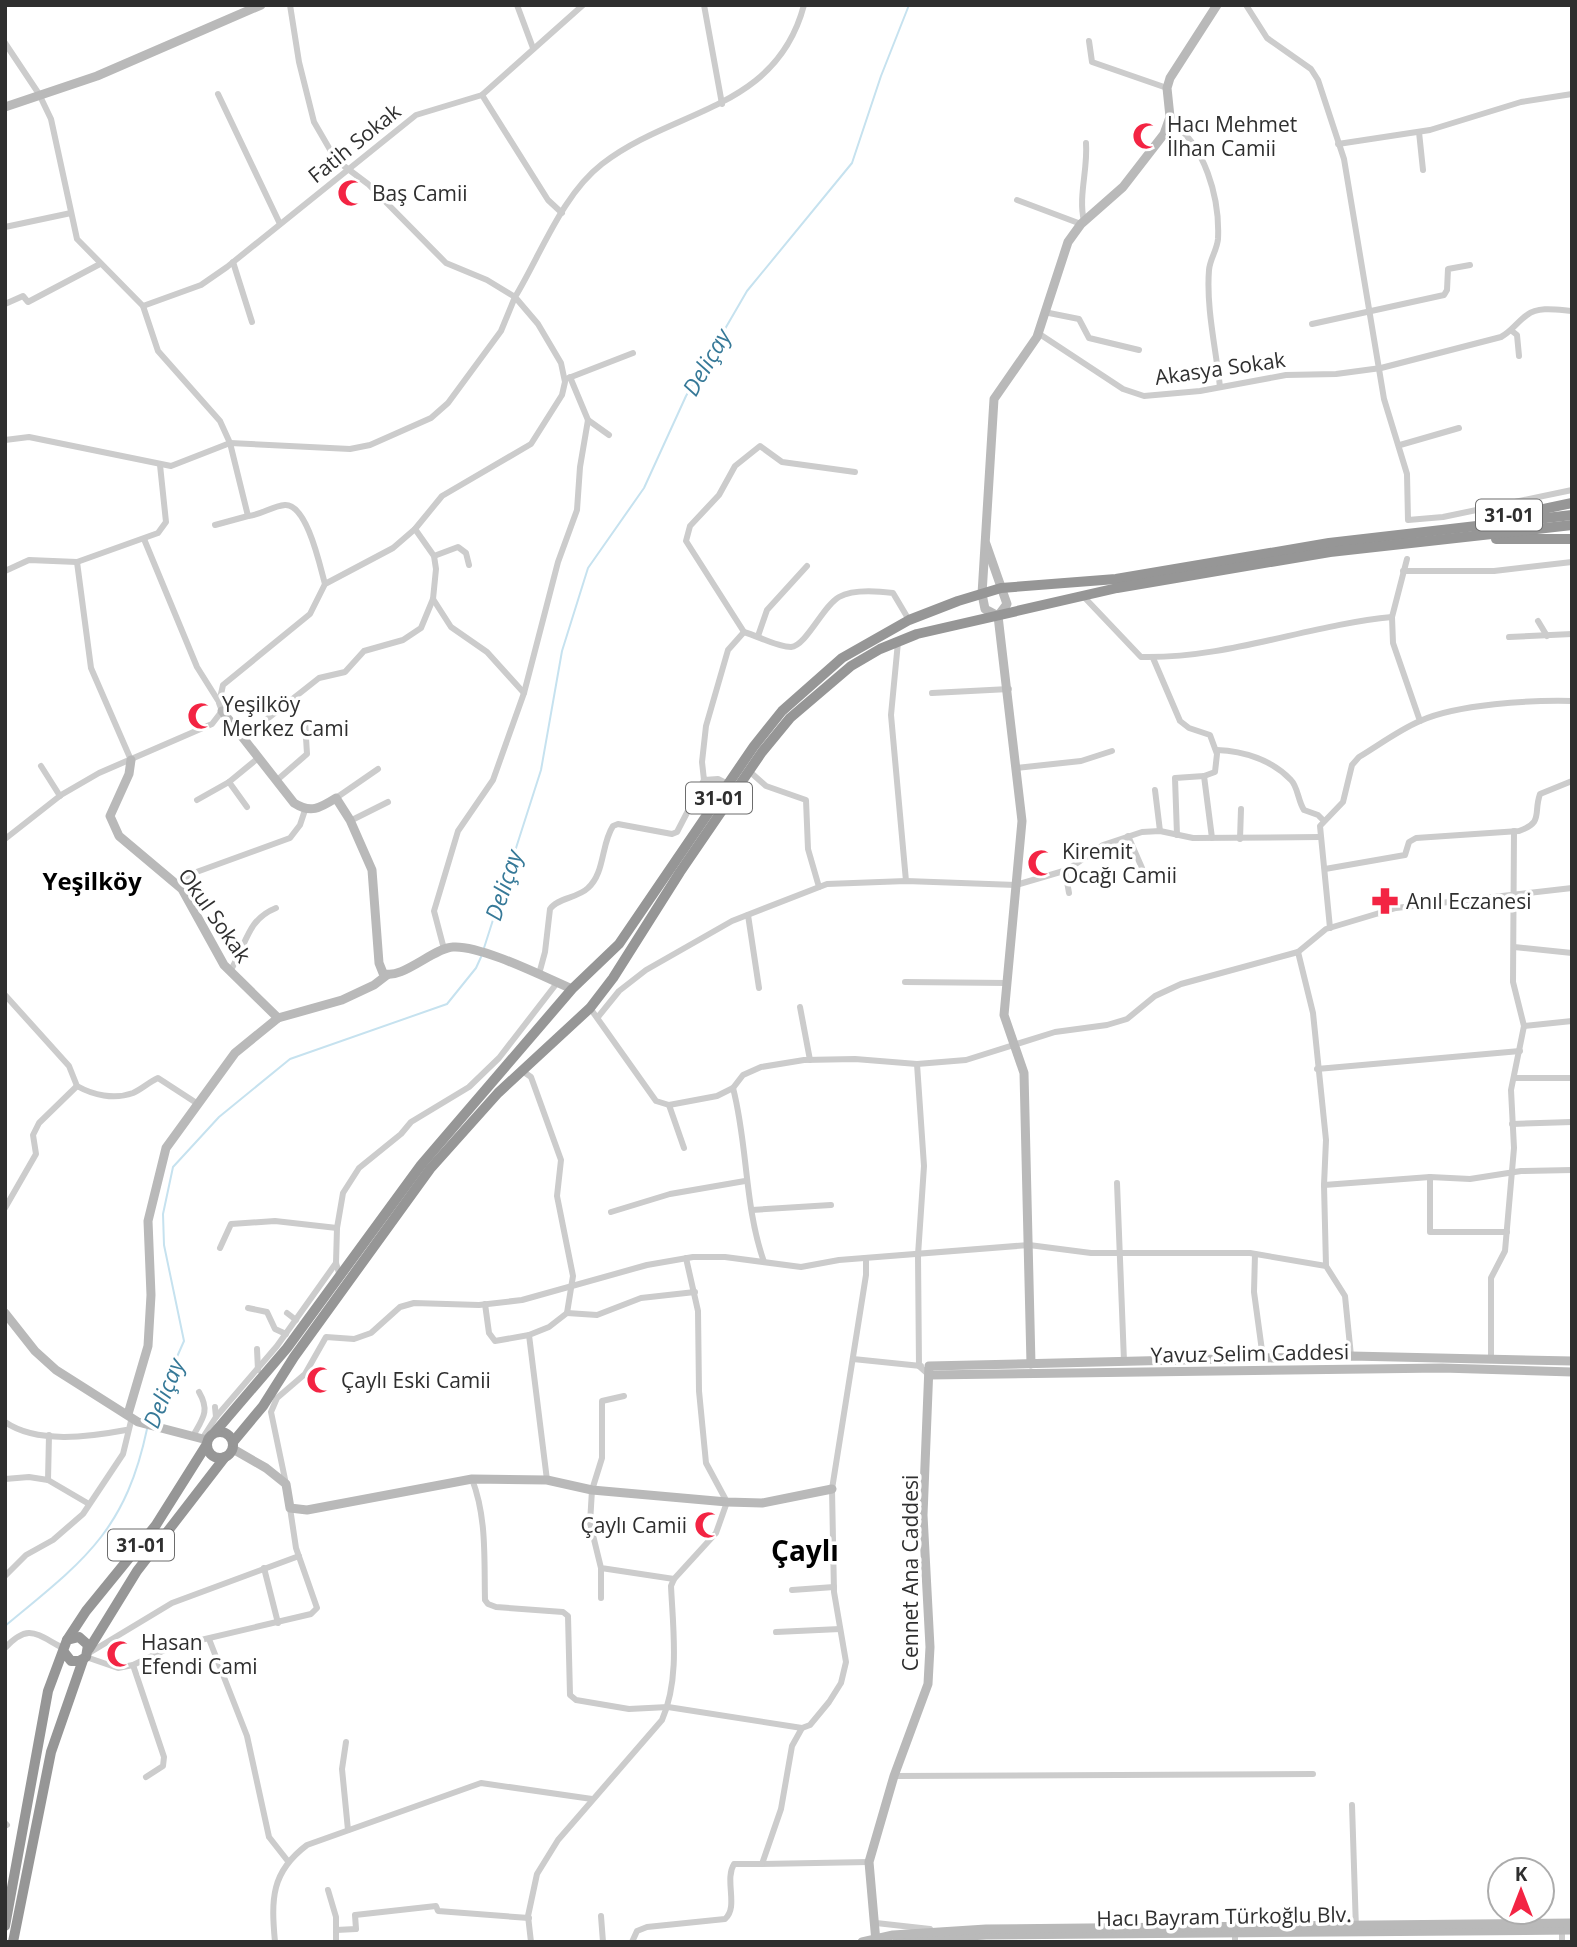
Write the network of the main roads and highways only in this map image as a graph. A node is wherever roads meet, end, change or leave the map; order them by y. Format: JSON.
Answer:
{"nodes":[{"id":1,"x":1572,"y":502,"type":"edge"},
{"id":2,"x":1572,"y":515,"type":"edge"},
{"id":3,"x":1572,"y":525,"type":"edge"},
{"id":4,"x":1447,"y":534,"type":"junction"},
{"id":5,"x":1572,"y":539,"type":"edge"},
{"id":6,"x":572,"y":990,"type":"junction"},
{"id":7,"x":589,"y":1007,"type":"junction"},
{"id":8,"x":205,"y":1438,"type":"junction"},
{"id":9,"x":230,"y":1449,"type":"junction"},
{"id":10,"x":65,"y":1646,"type":"junction"},
{"id":11,"x":86,"y":1655,"type":"junction"},
{"id":12,"x":5,"y":1926,"type":"edge"},
{"id":13,"x":13,"y":1942,"type":"edge"}],
"edges":[{"from":1,"to":4,"type":"highway","number":"31-01"},
{"from":2,"to":4,"type":"highway"},
{"from":3,"to":4,"type":"highway"},
{"from":4,"to":5,"type":"highway","number":"31-01"},
{"from":4,"to":6,"type":"highway","number":"31-01"},
{"from":4,"to":7,"type":"highway","number":"31-01"},
{"from":6,"to":7,"type":"highway"},
{"from":6,"to":7,"type":"highway"},
{"from":6,"to":8,"type":"highway","number":"31-01"},
{"from":7,"to":9,"type":"highway","number":"31-01"},
{"from":8,"to":9,"type":"highway"},
{"from":8,"to":9,"type":"highway"},
{"from":8,"to":10,"type":"highway","number":"31-01"},
{"from":9,"to":11,"type":"highway","number":"31-01"},
{"from":10,"to":11,"type":"highway"},
{"from":10,"to":11,"type":"highway"},
{"from":10,"to":12,"type":"highway","number":"31-01"},
{"from":11,"to":13,"type":"highway","number":"31-01"}]}
